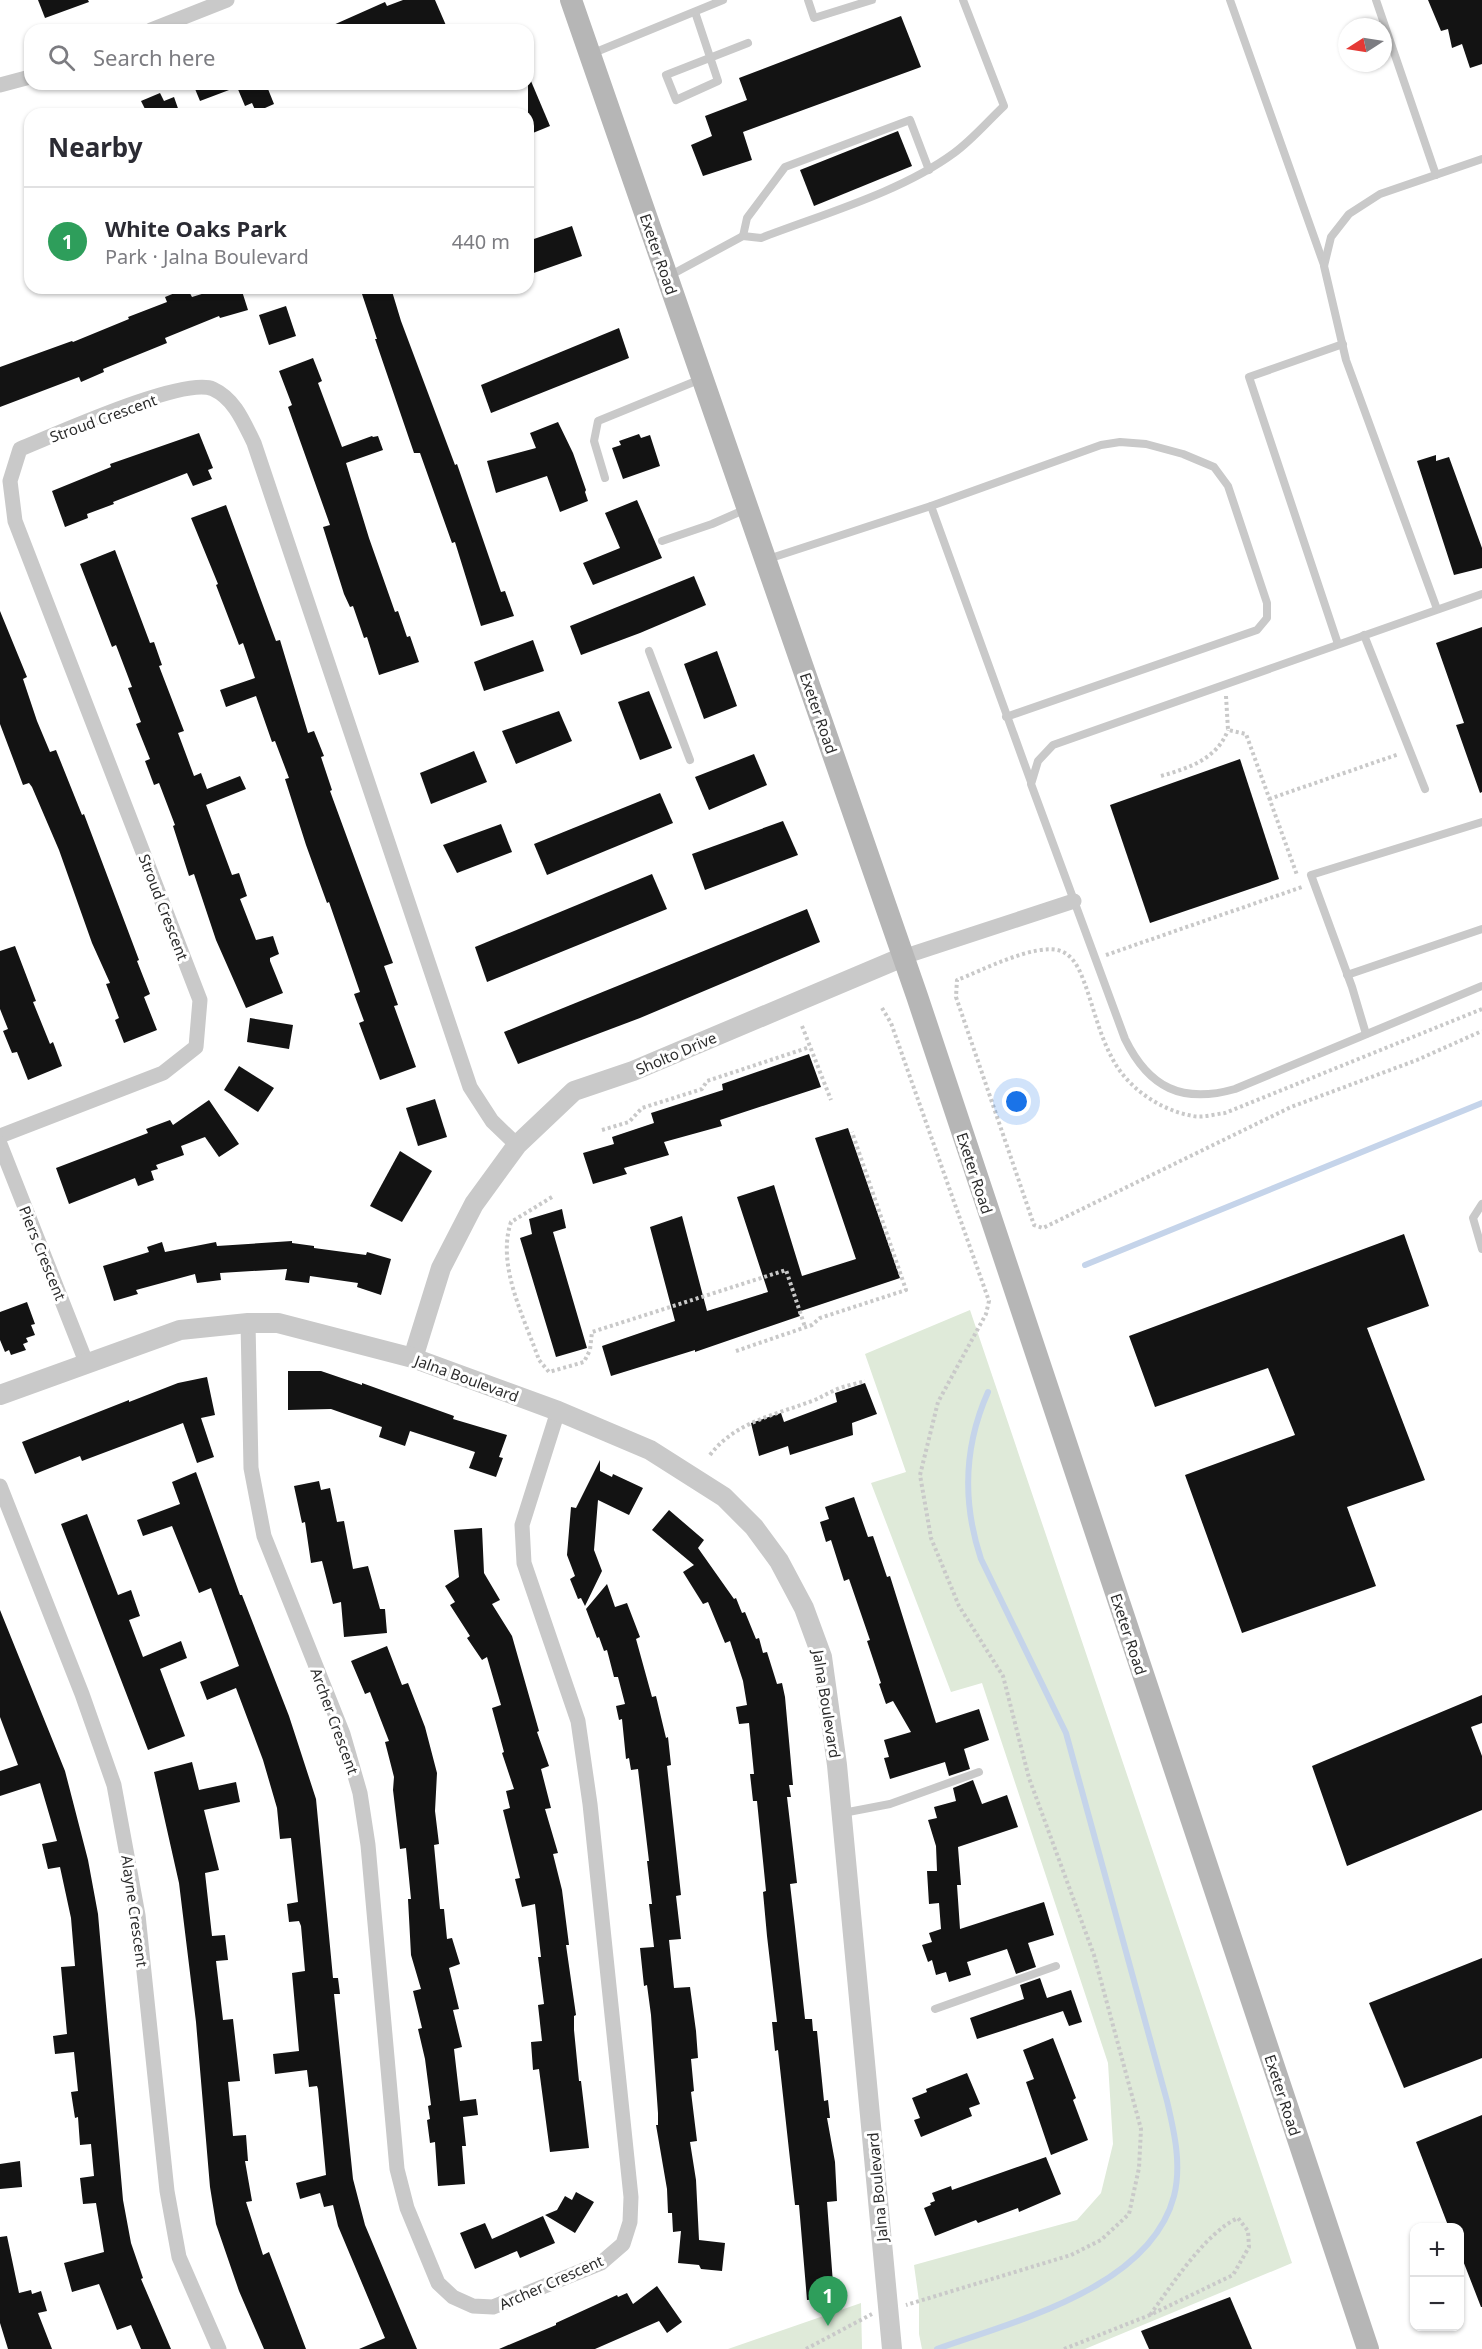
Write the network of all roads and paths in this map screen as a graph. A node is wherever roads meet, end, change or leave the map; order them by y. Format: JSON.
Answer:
{"nodes":[{"id":1,"x":227,"y":0,"type":"edge"},
{"id":2,"x":571,"y":0,"type":"edge"},
{"id":3,"x":723,"y":0,"type":"edge"},
{"id":4,"x":808,"y":0,"type":"edge"},
{"id":5,"x":872,"y":0,"type":"edge"},
{"id":6,"x":963,"y":0,"type":"edge"},
{"id":7,"x":1230,"y":0,"type":"edge"},
{"id":8,"x":1376,"y":0,"type":"edge"},
{"id":9,"x":695,"y":12,"type":"junction"},
{"id":10,"x":166,"y":24,"type":"edge"},
{"id":11,"x":748,"y":43,"type":"dead end"},
{"id":12,"x":590,"y":54,"type":"junction"},
{"id":13,"x":711,"y":59,"type":"junction"},
{"id":14,"x":24,"y":79,"type":"edge"},
{"id":15,"x":0,"y":85,"type":"edge"},
{"id":16,"x":1482,"y":159,"type":"edge"},
{"id":17,"x":929,"y":170,"type":"junction"},
{"id":18,"x":1436,"y":175,"type":"junction"},
{"id":19,"x":742,"y":236,"type":"junction"},
{"id":20,"x":1324,"y":266,"type":"junction"},
{"id":21,"x":667,"y":277,"type":"junction"},
{"id":22,"x":1343,"y":344,"type":"junction"},
{"id":23,"x":702,"y":379,"type":"junction"},
{"id":24,"x":605,"y":478,"type":"dead end"},
{"id":25,"x":931,"y":506,"type":"junction"},
{"id":26,"x":747,"y":508,"type":"junction"},
{"id":27,"x":662,"y":541,"type":"dead end"},
{"id":28,"x":766,"y":559,"type":"junction"},
{"id":29,"x":1482,"y":594,"type":"edge"},
{"id":30,"x":1437,"y":609,"type":"junction"},
{"id":31,"x":1364,"y":635,"type":"junction"},
{"id":32,"x":1338,"y":644,"type":"junction"},
{"id":33,"x":649,"y":651,"type":"dead end"},
{"id":34,"x":1224,"y":684,"type":"junction"},
{"id":35,"x":1006,"y":717,"type":"junction"},
{"id":36,"x":1228,"y":730,"type":"junction"},
{"id":37,"x":1409,"y":751,"type":"junction"},
{"id":38,"x":690,"y":760,"type":"dead end"},
{"id":39,"x":1161,"y":776,"type":"dead end"},
{"id":40,"x":1031,"y":784,"type":"junction"},
{"id":41,"x":1425,"y":789,"type":"dead end"},
{"id":42,"x":1269,"y":799,"type":"junction"},
{"id":43,"x":1482,"y":822,"type":"edge"},
{"id":44,"x":1074,"y":901,"type":"junction"},
{"id":45,"x":1482,"y":929,"type":"edge"},
{"id":46,"x":903,"y":957,"type":"junction"},
{"id":47,"x":1095,"y":958,"type":"junction"},
{"id":48,"x":1077,"y":964,"type":"junction"},
{"id":49,"x":1347,"y":975,"type":"junction"},
{"id":50,"x":1482,"y":986,"type":"edge"},
{"id":51,"x":882,"y":1008,"type":"dead end"},
{"id":52,"x":1482,"y":1009,"type":"edge"},
{"id":53,"x":802,"y":1026,"type":"dead end"},
{"id":54,"x":1482,"y":1030,"type":"edge"},
{"id":55,"x":1366,"y":1034,"type":"junction"},
{"id":56,"x":810,"y":1047,"type":"junction"},
{"id":57,"x":831,"y":1100,"type":"dead end"},
{"id":58,"x":602,"y":1130,"type":"dead end"},
{"id":59,"x":852,"y":1132,"type":"dead end"},
{"id":60,"x":0,"y":1137,"type":"edge"},
{"id":61,"x":0,"y":1144,"type":"edge"},
{"id":62,"x":517,"y":1145,"type":"junction"},
{"id":63,"x":552,"y":1197,"type":"dead end"},
{"id":64,"x":1482,"y":1204,"type":"edge"},
{"id":65,"x":1482,"y":1249,"type":"edge"},
{"id":66,"x":248,"y":1323,"type":"junction"},
{"id":67,"x":805,"y":1327,"type":"junction"},
{"id":68,"x":736,"y":1351,"type":"dead end"},
{"id":69,"x":413,"y":1358,"type":"junction"},
{"id":70,"x":86,"y":1362,"type":"junction"},
{"id":71,"x":865,"y":1381,"type":"dead end"},
{"id":72,"x":0,"y":1395,"type":"edge"},
{"id":73,"x":558,"y":1411,"type":"junction"},
{"id":74,"x":710,"y":1455,"type":"dead end"},
{"id":75,"x":0,"y":1485,"type":"edge"},
{"id":76,"x":979,"y":1772,"type":"dead end"},
{"id":77,"x":842,"y":1813,"type":"junction"},
{"id":78,"x":1056,"y":1966,"type":"dead end"},
{"id":79,"x":934,"y":2009,"type":"dead end"},
{"id":80,"x":889,"y":2310,"type":"junction"},
{"id":81,"x":1150,"y":2314,"type":"junction"},
{"id":82,"x":219,"y":2349,"type":"edge"},
{"id":83,"x":806,"y":2349,"type":"edge"},
{"id":84,"x":892,"y":2349,"type":"edge"},
{"id":85,"x":1064,"y":2349,"type":"edge"},
{"id":86,"x":1368,"y":2349,"type":"edge"}],
"edges":[{"from":1,"to":10,"type":"street"},
{"from":2,"to":12,"type":"main road","name":"Exeter Road"},
{"from":3,"to":9,"type":"lane"},
{"from":4,"to":5,"type":"lane"},
{"from":6,"to":17,"type":"lane"},
{"from":7,"to":20,"type":"lane"},
{"from":8,"to":18,"type":"lane"},
{"from":9,"to":12,"type":"lane"},
{"from":9,"to":13,"type":"lane"},
{"from":11,"to":13,"type":"lane"},
{"from":12,"to":21,"type":"main road","name":"Exeter Road"},
{"from":13,"to":13,"type":"lane"},
{"from":14,"to":15,"type":"street"},
{"from":16,"to":18,"type":"lane"},
{"from":17,"to":19,"type":"lane"},
{"from":17,"to":19,"type":"lane"},
{"from":18,"to":20,"type":"lane"},
{"from":19,"to":21,"type":"lane"},
{"from":20,"to":22,"type":"lane"},
{"from":21,"to":23,"type":"main road","name":"Exeter Road"},
{"from":22,"to":30,"type":"lane"},
{"from":22,"to":32,"type":"lane"},
{"from":23,"to":24,"type":"lane"},
{"from":23,"to":26,"type":"main road","name":"Exeter Road"},
{"from":25,"to":28,"type":"lane"},
{"from":25,"to":35,"type":"lane"},
{"from":25,"to":35,"type":"lane"},
{"from":26,"to":27,"type":"lane"},
{"from":26,"to":28,"type":"main road","name":"Exeter Road"},
{"from":28,"to":46,"type":"main road","name":"Exeter Road"},
{"from":29,"to":30,"type":"lane"},
{"from":30,"to":31,"type":"lane"},
{"from":31,"to":32,"type":"lane"},
{"from":31,"to":37,"type":"lane"},
{"from":32,"to":34,"type":"lane"},
{"from":33,"to":38,"type":"lane"},
{"from":34,"to":36,"type":"path"},
{"from":34,"to":40,"type":"lane"},
{"from":35,"to":40,"type":"lane"},
{"from":36,"to":39,"type":"path"},
{"from":36,"to":42,"type":"path"},
{"from":37,"to":41,"type":"lane"},
{"from":37,"to":42,"type":"path"},
{"from":40,"to":44,"type":"lane"},
{"from":42,"to":47,"type":"path"},
{"from":43,"to":49,"type":"lane"},
{"from":44,"to":46,"type":"street","name":"Sholto Drive"},
{"from":44,"to":47,"type":"lane"},
{"from":45,"to":49,"type":"lane"},
{"from":46,"to":62,"type":"street","name":"Sholto Drive"},
{"from":46,"to":86,"type":"main road","name":"Exeter Road"},
{"from":47,"to":48,"type":"path"},
{"from":47,"to":55,"type":"lane"},
{"from":48,"to":52,"type":"path"},
{"from":48,"to":54,"type":"path"},
{"from":49,"to":55,"type":"lane"},
{"from":50,"to":55,"type":"lane"},
{"from":51,"to":80,"type":"path"},
{"from":53,"to":56,"type":"path"},
{"from":56,"to":57,"type":"path"},
{"from":56,"to":58,"type":"path"},
{"from":59,"to":67,"type":"path"},
{"from":60,"to":62,"type":"street","name":"Stroud Crescent"},
{"from":61,"to":70,"type":"street","name":"Piers Crescent"},
{"from":62,"to":69,"type":"street","name":"Sholto Drive"},
{"from":63,"to":67,"type":"path"},
{"from":64,"to":65,"type":"lane"},
{"from":66,"to":69,"type":"street","name":"Jalna Boulevard"},
{"from":66,"to":70,"type":"street","name":"Jalna Boulevard"},
{"from":66,"to":73,"type":"street","name":"Archer Crescent"},
{"from":67,"to":68,"type":"path"},
{"from":69,"to":73,"type":"street","name":"Jalna Boulevard"},
{"from":70,"to":72,"type":"street","name":"Jalna Boulevard"},
{"from":71,"to":74,"type":"path"},
{"from":73,"to":77,"type":"street","name":"Jalna Boulevard"},
{"from":75,"to":82,"type":"street","name":"Alayne Crescent"},
{"from":76,"to":77,"type":"lane"},
{"from":77,"to":80,"type":"street","name":"Jalna Boulevard"},
{"from":78,"to":79,"type":"lane"},
{"from":80,"to":83,"type":"path"},
{"from":80,"to":84,"type":"street","name":"Jalna Boulevard"},
{"from":81,"to":81,"type":"path"},
{"from":81,"to":85,"type":"path"}]}
